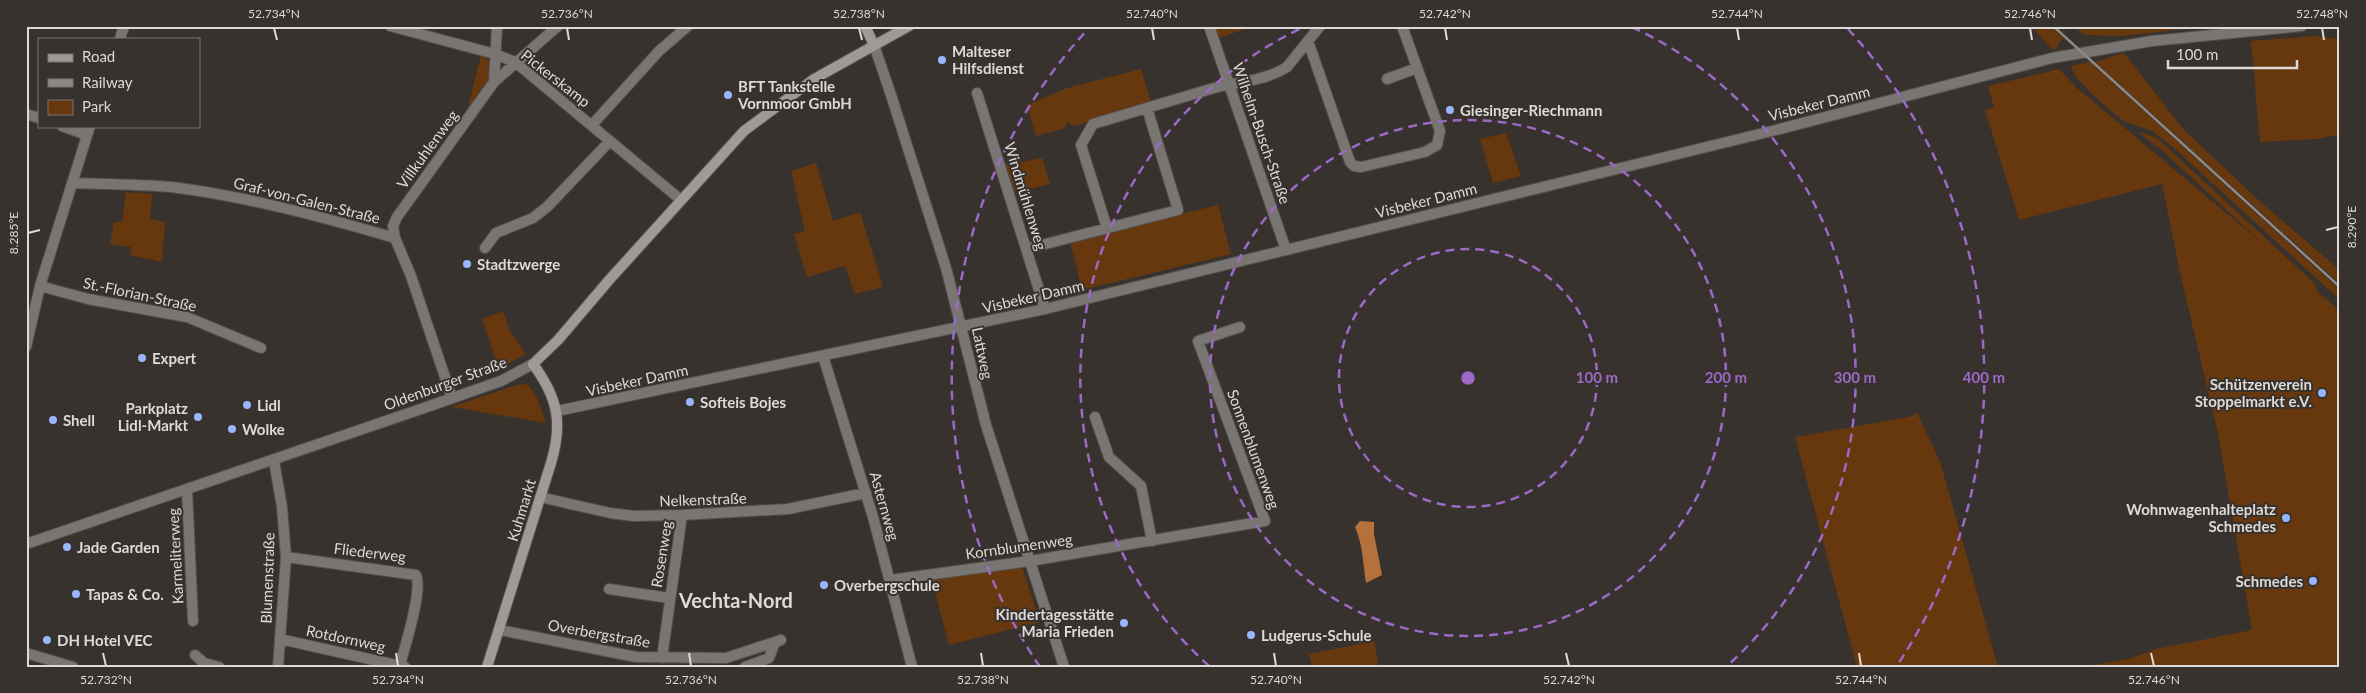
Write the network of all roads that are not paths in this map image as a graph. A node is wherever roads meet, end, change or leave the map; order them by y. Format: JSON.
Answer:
{"nodes":[{"id":1,"x":124,"y":26,"type":"edge"},
{"id":2,"x":390,"y":26,"type":"edge"},
{"id":3,"x":496,"y":26,"type":"edge"},
{"id":4,"x":558,"y":26,"type":"edge"},
{"id":5,"x":688,"y":26,"type":"edge"},
{"id":6,"x":865,"y":26,"type":"edge"},
{"id":7,"x":909,"y":26,"type":"edge"},
{"id":8,"x":1209,"y":26,"type":"edge"},
{"id":9,"x":1320,"y":26,"type":"edge"},
{"id":10,"x":1402,"y":26,"type":"edge"},
{"id":11,"x":2302,"y":26,"type":"edge"},
{"id":12,"x":120,"y":38,"type":"edge"},
{"id":13,"x":1308,"y":41,"type":"junction"},
{"id":14,"x":874,"y":45,"type":"junction"},
{"id":15,"x":495,"y":54,"type":"junction"},
{"id":16,"x":515,"y":62,"type":"junction"},
{"id":17,"x":1417,"y":68,"type":"junction"},
{"id":18,"x":1387,"y":79,"type":"dead end"},
{"id":19,"x":494,"y":82,"type":"junction"},
{"id":20,"x":1230,"y":86,"type":"junction"},
{"id":21,"x":977,"y":93,"type":"dead end"},
{"id":22,"x":1147,"y":108,"type":"junction"},
{"id":23,"x":26,"y":114,"type":"edge"},
{"id":24,"x":38,"y":118,"type":"edge"},
{"id":25,"x":592,"y":126,"type":"junction"},
{"id":26,"x":73,"y":128,"type":"edge"},
{"id":27,"x":89,"y":131,"type":"edge"},
{"id":28,"x":610,"y":141,"type":"junction"},
{"id":29,"x":72,"y":183,"type":"junction"},
{"id":30,"x":681,"y":200,"type":"junction"},
{"id":31,"x":1107,"y":228,"type":"junction"},
{"id":32,"x":395,"y":238,"type":"junction"},
{"id":33,"x":485,"y":248,"type":"dead end"},
{"id":34,"x":1026,"y":249,"type":"junction"},
{"id":35,"x":1286,"y":250,"type":"junction"},
{"id":36,"x":40,"y":286,"type":"junction"},
{"id":37,"x":1045,"y":309,"type":"junction"},
{"id":38,"x":28,"y":327,"type":"edge"},
{"id":39,"x":1240,"y":327,"type":"dead end"},
{"id":40,"x":962,"y":328,"type":"junction"},
{"id":41,"x":26,"y":347,"type":"edge"},
{"id":42,"x":260,"y":348,"type":"dead end"},
{"id":43,"x":823,"y":356,"type":"junction"},
{"id":44,"x":533,"y":364,"type":"junction"},
{"id":45,"x":452,"y":398,"type":"junction"},
{"id":46,"x":557,"y":412,"type":"junction"},
{"id":47,"x":1095,"y":417,"type":"dead end"},
{"id":48,"x":274,"y":461,"type":"junction"},
{"id":49,"x":187,"y":490,"type":"junction"},
{"id":50,"x":866,"y":493,"type":"junction"},
{"id":51,"x":540,"y":497,"type":"junction"},
{"id":52,"x":682,"y":515,"type":"junction"},
{"id":53,"x":1217,"y":530,"type":"joint"},
{"id":54,"x":1152,"y":540,"type":"junction"},
{"id":55,"x":26,"y":544,"type":"edge"},
{"id":56,"x":286,"y":556,"type":"junction"},
{"id":57,"x":1030,"y":560,"type":"junction"},
{"id":58,"x":890,"y":580,"type":"junction"},
{"id":59,"x":608,"y":589,"type":"dead end"},
{"id":60,"x":669,"y":598,"type":"junction"},
{"id":61,"x":193,"y":621,"type":"dead end"},
{"id":62,"x":500,"y":630,"type":"junction"},
{"id":63,"x":280,"y":639,"type":"junction"},
{"id":64,"x":26,"y":653,"type":"edge"},
{"id":65,"x":195,"y":655,"type":"dead end"},
{"id":66,"x":662,"y":658,"type":"junction"},
{"id":67,"x":726,"y":658,"type":"junction"},
{"id":68,"x":636,"y":662,"type":"edge"},
{"id":69,"x":402,"y":666,"type":"edge"},
{"id":70,"x":73,"y":667,"type":"edge"},
{"id":71,"x":219,"y":667,"type":"edge"},
{"id":72,"x":278,"y":667,"type":"edge"},
{"id":73,"x":487,"y":667,"type":"edge"},
{"id":74,"x":735,"y":667,"type":"edge"},
{"id":75,"x":745,"y":667,"type":"edge"},
{"id":76,"x":912,"y":667,"type":"edge"},
{"id":77,"x":1064,"y":667,"type":"edge"}],
"edges":[{"from":1,"to":12,"type":"street"},
{"from":2,"to":15,"type":"street","name":"Pickerskamp"},
{"from":3,"to":15,"type":"street"},
{"from":4,"to":16,"type":"street","name":"Villkuhlenweg"},
{"from":5,"to":25,"type":"street"},
{"from":6,"to":14,"type":"main road"},
{"from":7,"to":14,"type":"main road","name":"Oldenburger Straße"},
{"from":8,"to":20,"type":"street","name":"Wilhelm-Busch-Straße"},
{"from":9,"to":13,"type":"street"},
{"from":10,"to":17,"type":"street"},
{"from":11,"to":35,"type":"street","name":"Visbeker Damm"},
{"from":13,"to":17,"type":"street"},
{"from":13,"to":20,"type":"street"},
{"from":14,"to":30,"type":"main road","name":"Oldenburger Straße"},
{"from":14,"to":40,"type":"street","name":"Lattweg"},
{"from":15,"to":16,"type":"street","name":"Pickerskamp"},
{"from":15,"to":19,"type":"street"},
{"from":16,"to":19,"type":"street","name":"Villkuhlenweg"},
{"from":16,"to":25,"type":"street","name":"Pickerskamp"},
{"from":17,"to":18,"type":"street"},
{"from":19,"to":32,"type":"street","name":"Villkuhlenweg"},
{"from":20,"to":22,"type":"street"},
{"from":20,"to":35,"type":"street","name":"Wilhelm-Busch-Straße"},
{"from":21,"to":34,"type":"street","name":"Windmühlenweg"},
{"from":22,"to":31,"type":"street"},
{"from":22,"to":31,"type":"street"},
{"from":23,"to":24,"type":"street"},
{"from":25,"to":28,"type":"street","name":"Pickerskamp"},
{"from":26,"to":27,"type":"street"},
{"from":27,"to":29,"type":"street"},
{"from":28,"to":30,"type":"street","name":"Pickerskamp"},
{"from":28,"to":33,"type":"street"},
{"from":29,"to":32,"type":"street","name":"Graf-von-Galen-Straße"},
{"from":29,"to":36,"type":"street"},
{"from":30,"to":44,"type":"main road","name":"Oldenburger Straße"},
{"from":31,"to":34,"type":"street"},
{"from":32,"to":45,"type":"street","name":"Graf-von-Galen-Straße"},
{"from":34,"to":37,"type":"street","name":"Windmühlenweg"},
{"from":35,"to":37,"type":"street","name":"Visbeker Damm"},
{"from":36,"to":38,"type":"street"},
{"from":36,"to":42,"type":"street","name":"St.-Florian-Straße"},
{"from":37,"to":40,"type":"street","name":"Visbeker Damm"},
{"from":38,"to":41,"type":"street"},
{"from":39,"to":53,"type":"street","name":"Sonnenblumenweg"},
{"from":40,"to":43,"type":"street","name":"Visbeker Damm"},
{"from":40,"to":57,"type":"street","name":"Lattweg"},
{"from":43,"to":46,"type":"street","name":"Visbeker Damm"},
{"from":43,"to":50,"type":"street","name":"Asternweg"},
{"from":44,"to":45,"type":"street","name":"Oldenburger Straße"},
{"from":44,"to":46,"type":"main road","name":"Kuhmarkt"},
{"from":45,"to":48,"type":"street","name":"Oldenburger Straße"},
{"from":46,"to":51,"type":"main road","name":"Kuhmarkt"},
{"from":47,"to":54,"type":"street"},
{"from":48,"to":49,"type":"street","name":"Oldenburger Straße"},
{"from":48,"to":56,"type":"street","name":"Blumenstraße"},
{"from":49,"to":55,"type":"street","name":"Oldenburger Straße"},
{"from":49,"to":61,"type":"street","name":"Karmeliterweg"},
{"from":50,"to":52,"type":"street","name":"Nelkenstraße"},
{"from":50,"to":58,"type":"street","name":"Asternweg"},
{"from":51,"to":52,"type":"street","name":"Nelkenstraße"},
{"from":51,"to":62,"type":"main road","name":"Kuhmarkt"},
{"from":52,"to":60,"type":"street","name":"Rosenweg"},
{"from":53,"to":54,"type":"street","name":"Kornblumenweg"},
{"from":54,"to":57,"type":"street","name":"Kornblumenweg"},
{"from":56,"to":63,"type":"street","name":"Blumenstraße"},
{"from":56,"to":69,"type":"street","name":"Fliederweg"},
{"from":57,"to":58,"type":"street","name":"Kornblumenweg"},
{"from":57,"to":77,"type":"street","name":"Lattweg"},
{"from":58,"to":76,"type":"street","name":"Asternweg"},
{"from":59,"to":60,"type":"street","name":"Rosenweg"},
{"from":60,"to":66,"type":"street","name":"Rosenweg"},
{"from":62,"to":68,"type":"street","name":"Overbergstraße"},
{"from":62,"to":73,"type":"main road","name":"Kuhmarkt"},
{"from":63,"to":69,"type":"street","name":"Rotdornweg"},
{"from":63,"to":72,"type":"street","name":"Blumenstraße"},
{"from":64,"to":70,"type":"street"},
{"from":65,"to":71,"type":"street"},
{"from":66,"to":67,"type":"street","name":"Overbergstraße"},
{"from":66,"to":68,"type":"street","name":"Overbergstraße"},
{"from":67,"to":74,"type":"street"},
{"from":67,"to":75,"type":"street","name":"Overbergstraße"}]}
